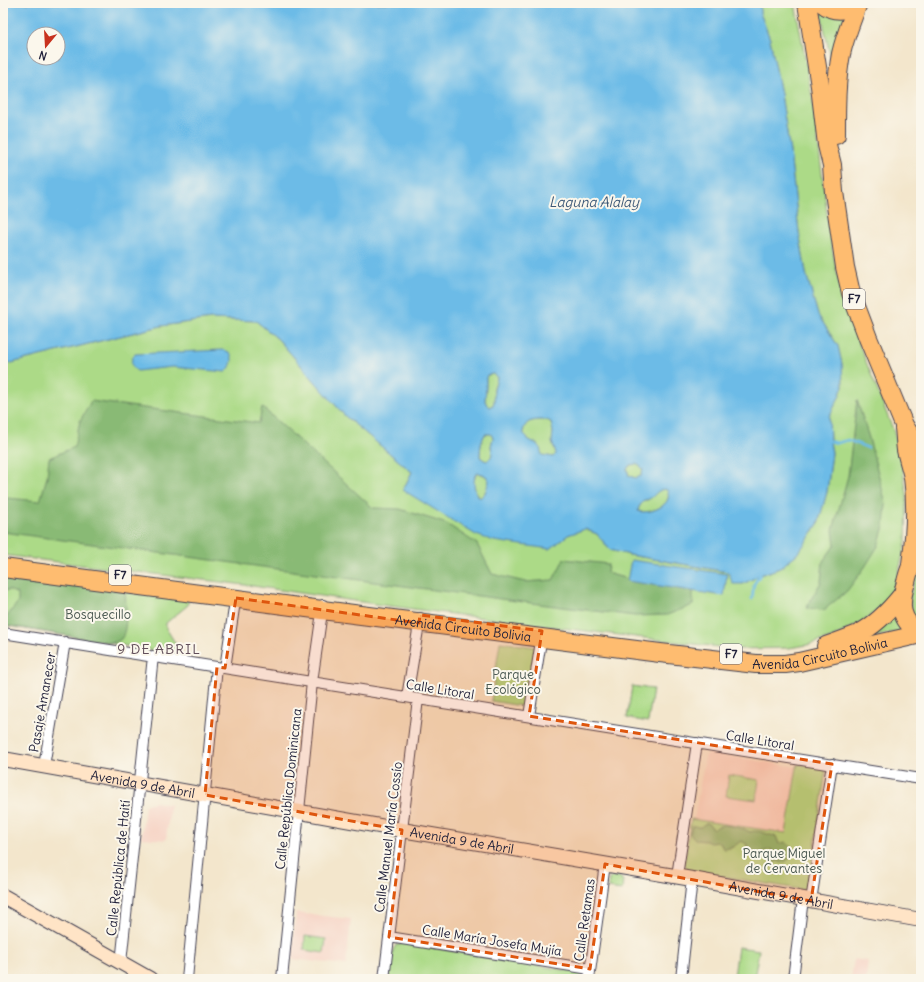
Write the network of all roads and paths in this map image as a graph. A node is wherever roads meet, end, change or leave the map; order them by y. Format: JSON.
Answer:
{"nodes":[{"id":1,"x":857,"y":3,"type":"edge"},
{"id":2,"x":812,"y":4,"type":"edge"},
{"id":3,"x":832,"y":166,"type":"junction"},
{"id":4,"x":904,"y":425,"type":"junction"},
{"id":5,"x":921,"y":452,"type":"edge"},
{"id":6,"x":3,"y":560,"type":"edge"},
{"id":7,"x":916,"y":560,"type":"edge"},
{"id":8,"x":3,"y":568,"type":"edge"},
{"id":9,"x":236,"y":594,"type":"junction"},
{"id":10,"x":902,"y":595,"type":"junction"},
{"id":11,"x":323,"y":606,"type":"junction"},
{"id":12,"x":420,"y":619,"type":"junction"},
{"id":13,"x":3,"y":632,"type":"edge"},
{"id":14,"x":542,"y":634,"type":"junction"},
{"id":15,"x":921,"y":634,"type":"edge"},
{"id":16,"x":65,"y":642,"type":"junction"},
{"id":17,"x":153,"y":656,"type":"junction"},
{"id":18,"x":221,"y":667,"type":"junction"},
{"id":19,"x":312,"y":682,"type":"junction"},
{"id":20,"x":407,"y":697,"type":"junction"},
{"id":21,"x":418,"y":699,"type":"junction"},
{"id":22,"x":529,"y":716,"type":"junction"},
{"id":23,"x":697,"y":743,"type":"junction"},
{"id":24,"x":3,"y":759,"type":"edge"},
{"id":25,"x":832,"y":764,"type":"junction"},
{"id":26,"x":44,"y":766,"type":"junction"},
{"id":27,"x":921,"y":779,"type":"edge"},
{"id":28,"x":140,"y":783,"type":"junction"},
{"id":29,"x":204,"y":794,"type":"junction"},
{"id":30,"x":300,"y":811,"type":"junction"},
{"id":31,"x":402,"y":830,"type":"junction"},
{"id":32,"x":605,"y":864,"type":"junction"},
{"id":33,"x":677,"y":876,"type":"junction"},
{"id":34,"x":692,"y":879,"type":"junction"},
{"id":35,"x":3,"y":896,"type":"edge"},
{"id":36,"x":807,"y":900,"type":"junction"},
{"id":37,"x":921,"y":920,"type":"edge"},
{"id":38,"x":389,"y":937,"type":"junction"},
{"id":39,"x":121,"y":963,"type":"junction"},
{"id":40,"x":590,"y":969,"type":"junction"},
{"id":41,"x":150,"y":979,"type":"edge"},
{"id":42,"x":187,"y":979,"type":"edge"},
{"id":43,"x":282,"y":979,"type":"edge"},
{"id":44,"x":384,"y":979,"type":"edge"},
{"id":45,"x":589,"y":979,"type":"edge"},
{"id":46,"x":681,"y":979,"type":"edge"},
{"id":47,"x":793,"y":979,"type":"edge"}],
"edges":[{"from":1,"to":2,"type":"highway","number":"F7"},
{"from":1,"to":3,"type":"highway","number":"F7"},
{"from":2,"to":3,"type":"highway","number":"F7"},
{"from":3,"to":4,"type":"highway","number":"F7"},
{"from":4,"to":5,"type":"highway","number":"F7"},
{"from":4,"to":7,"type":"highway","number":"F7"},
{"from":6,"to":9,"type":"highway","name":"Avenida Circuito Bolivia","number":"F7"},
{"from":7,"to":10,"type":"highway","number":"F7"},
{"from":8,"to":9,"type":"highway","name":"Avenida Circuito Bolivia","number":"F7"},
{"from":9,"to":11,"type":"highway","name":"Avenida Circuito Bolivia","number":"F7"},
{"from":9,"to":18,"type":"street"},
{"from":10,"to":14,"type":"highway","name":"Avenida Circuito Bolivia","number":"F7"},
{"from":10,"to":15,"type":"highway","number":"F7"},
{"from":11,"to":12,"type":"highway","name":"Avenida Circuito Bolivia","number":"F7"},
{"from":11,"to":19,"type":"street","name":"Calle República Dominicana"},
{"from":12,"to":14,"type":"highway","name":"Avenida Circuito Bolivia","number":"F7"},
{"from":12,"to":20,"type":"street"},
{"from":13,"to":16,"type":"street","name":"Calle Litoral"},
{"from":14,"to":15,"type":"highway","name":"Avenida Circuito Bolivia","number":"F7"},
{"from":14,"to":22,"type":"street"},
{"from":16,"to":17,"type":"street","name":"Calle Litoral"},
{"from":16,"to":26,"type":"street","name":"Pasaje Amanecer"},
{"from":17,"to":18,"type":"street","name":"Calle Litoral"},
{"from":17,"to":28,"type":"street","name":"Calle República de Haití"},
{"from":18,"to":19,"type":"street","name":"Calle Litoral"},
{"from":18,"to":29,"type":"street"},
{"from":19,"to":20,"type":"street","name":"Calle Litoral"},
{"from":19,"to":30,"type":"street","name":"Calle República Dominicana"},
{"from":20,"to":21,"type":"street","name":"Calle Litoral"},
{"from":21,"to":22,"type":"street","name":"Calle Litoral"},
{"from":21,"to":31,"type":"street","name":"Calle Manuel María Cossío"},
{"from":22,"to":23,"type":"street","name":"Calle Litoral"},
{"from":23,"to":25,"type":"street","name":"Calle Litoral"},
{"from":23,"to":33,"type":"street"},
{"from":24,"to":26,"type":"main road","name":"Avenida 9 de Abril"},
{"from":25,"to":27,"type":"street","name":"Calle Litoral"},
{"from":25,"to":36,"type":"street"},
{"from":26,"to":28,"type":"main road","name":"Avenida 9 de Abril"},
{"from":28,"to":29,"type":"main road","name":"Avenida 9 de Abril"},
{"from":28,"to":39,"type":"street","name":"Calle República de Haití"},
{"from":29,"to":30,"type":"main road","name":"Avenida 9 de Abril"},
{"from":29,"to":42,"type":"street"},
{"from":30,"to":31,"type":"main road","name":"Avenida 9 de Abril"},
{"from":30,"to":43,"type":"street","name":"Calle República Dominicana"},
{"from":31,"to":32,"type":"main road","name":"Avenida 9 de Abril"},
{"from":31,"to":38,"type":"street","name":"Calle Manuel María Cossío"},
{"from":32,"to":33,"type":"main road","name":"Avenida 9 de Abril"},
{"from":32,"to":40,"type":"street","name":"Calle Retamas"},
{"from":33,"to":34,"type":"main road","name":"Avenida 9 de Abril"},
{"from":34,"to":36,"type":"main road","name":"Avenida 9 de Abril"},
{"from":34,"to":46,"type":"street"},
{"from":35,"to":39,"type":"main road"},
{"from":36,"to":37,"type":"main road","name":"Avenida 9 de Abril"},
{"from":36,"to":47,"type":"street"},
{"from":38,"to":40,"type":"street","name":"Calle María Josefa Mujía"},
{"from":38,"to":44,"type":"street","name":"Calle Manuel María Cossío"},
{"from":39,"to":41,"type":"main road"},
{"from":40,"to":45,"type":"street","name":"Calle Retamas"}]}
